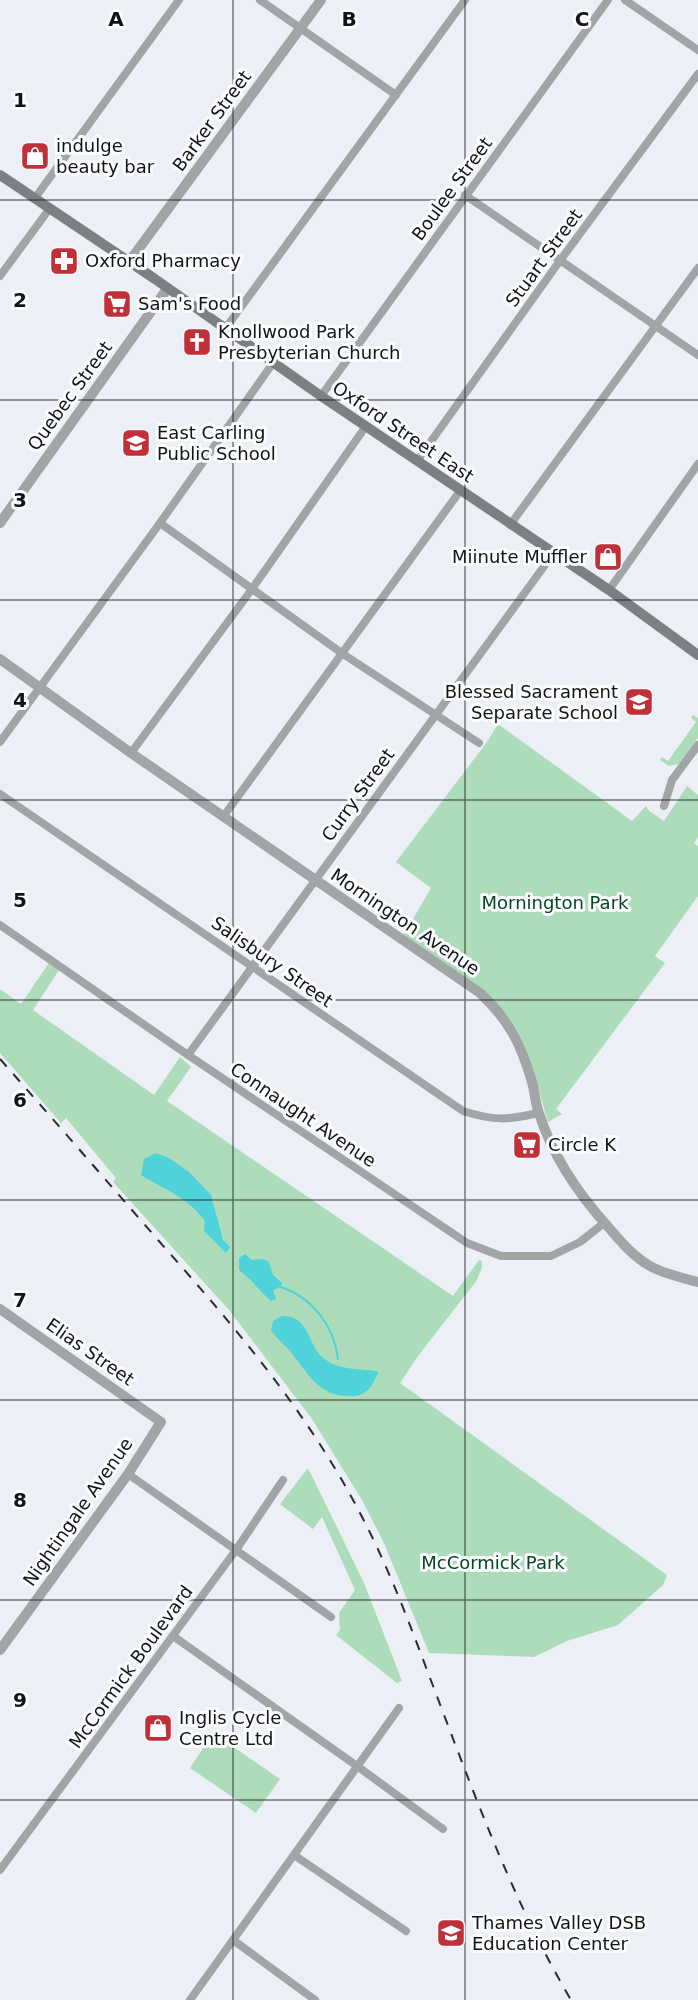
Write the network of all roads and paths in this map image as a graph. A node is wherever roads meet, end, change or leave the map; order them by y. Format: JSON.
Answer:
{"nodes":[{"id":1,"x":179,"y":0,"type":"edge"},
{"id":2,"x":260,"y":0,"type":"edge"},
{"id":3,"x":321,"y":0,"type":"edge"},
{"id":4,"x":465,"y":0,"type":"edge"},
{"id":5,"x":608,"y":0,"type":"edge"},
{"id":6,"x":625,"y":0,"type":"edge"},
{"id":7,"x":300,"y":28,"type":"junction"},
{"id":8,"x":698,"y":50,"type":"edge"},
{"id":9,"x":698,"y":74,"type":"edge"},
{"id":10,"x":396,"y":95,"type":"junction"},
{"id":11,"x":0,"y":175,"type":"edge"},
{"id":12,"x":465,"y":195,"type":"junction"},
{"id":13,"x":35,"y":198,"type":"junction"},
{"id":14,"x":50,"y":208,"type":"junction"},
{"id":15,"x":129,"y":262,"type":"junction"},
{"id":16,"x":559,"y":262,"type":"junction"},
{"id":17,"x":698,"y":268,"type":"edge"},
{"id":18,"x":0,"y":276,"type":"edge"},
{"id":19,"x":167,"y":289,"type":"junction"},
{"id":20,"x":656,"y":326,"type":"junction"},
{"id":21,"x":225,"y":329,"type":"junction"},
{"id":22,"x":698,"y":355,"type":"edge"},
{"id":23,"x":273,"y":363,"type":"junction"},
{"id":24,"x":321,"y":396,"type":"junction"},
{"id":25,"x":366,"y":426,"type":"junction"},
{"id":26,"x":417,"y":461,"type":"junction"},
{"id":27,"x":698,"y":464,"type":"edge"},
{"id":28,"x":460,"y":491,"type":"junction"},
{"id":29,"x":0,"y":523,"type":"edge"},
{"id":30,"x":160,"y":523,"type":"junction"},
{"id":31,"x":510,"y":525,"type":"junction"},
{"id":32,"x":553,"y":554,"type":"junction"},
{"id":33,"x":252,"y":589,"type":"junction"},
{"id":34,"x":609,"y":590,"type":"junction"},
{"id":35,"x":343,"y":654,"type":"junction"},
{"id":36,"x":698,"y":655,"type":"edge"},
{"id":37,"x":0,"y":659,"type":"edge"},
{"id":38,"x":39,"y":687,"type":"junction"},
{"id":39,"x":435,"y":715,"type":"junction"},
{"id":40,"x":0,"y":742,"type":"edge"},
{"id":41,"x":479,"y":743,"type":"dead end"},
{"id":42,"x":698,"y":745,"type":"edge"},
{"id":43,"x":131,"y":753,"type":"junction"},
{"id":44,"x":0,"y":794,"type":"edge"},
{"id":45,"x":664,"y":806,"type":"dead end"},
{"id":46,"x":223,"y":817,"type":"junction"},
{"id":47,"x":315,"y":880,"type":"junction"},
{"id":48,"x":0,"y":926,"type":"edge"},
{"id":49,"x":252,"y":967,"type":"junction"},
{"id":50,"x":188,"y":1055,"type":"junction"},
{"id":51,"x":538,"y":1113,"type":"junction"},
{"id":52,"x":604,"y":1223,"type":"junction"},
{"id":53,"x":698,"y":1282,"type":"edge"},
{"id":54,"x":0,"y":1310,"type":"edge"},
{"id":55,"x":162,"y":1422,"type":"joint"},
{"id":56,"x":128,"y":1474,"type":"junction"},
{"id":57,"x":283,"y":1480,"type":"dead end"},
{"id":58,"x":236,"y":1550,"type":"junction"},
{"id":59,"x":331,"y":1617,"type":"dead end"},
{"id":60,"x":173,"y":1636,"type":"junction"},
{"id":61,"x":0,"y":1650,"type":"edge"},
{"id":62,"x":399,"y":1708,"type":"dead end"},
{"id":63,"x":357,"y":1766,"type":"junction"},
{"id":64,"x":443,"y":1829,"type":"dead end"},
{"id":65,"x":294,"y":1855,"type":"junction"},
{"id":66,"x":0,"y":1870,"type":"edge"},
{"id":67,"x":406,"y":1931,"type":"dead end"},
{"id":68,"x":232,"y":1940,"type":"junction"},
{"id":69,"x":190,"y":2000,"type":"edge"},
{"id":70,"x":315,"y":2000,"type":"edge"}],
"edges":[{"from":1,"to":13,"type":"street"},
{"from":2,"to":7,"type":"street"},
{"from":3,"to":7,"type":"street","name":"Barker Street"},
{"from":4,"to":10,"type":"street"},
{"from":5,"to":12,"type":"street","name":"Boulee Street"},
{"from":6,"to":8,"type":"street"},
{"from":7,"to":10,"type":"street"},
{"from":7,"to":15,"type":"street","name":"Barker Street"},
{"from":9,"to":16,"type":"street","name":"Stuart Street"},
{"from":10,"to":21,"type":"street"},
{"from":11,"to":13,"type":"main road","name":"Oxford Street East"},
{"from":12,"to":16,"type":"street"},
{"from":12,"to":24,"type":"street","name":"Boulee Street"},
{"from":13,"to":14,"type":"main road","name":"Oxford Street East"},
{"from":14,"to":15,"type":"main road","name":"Oxford Street East"},
{"from":14,"to":18,"type":"street"},
{"from":15,"to":19,"type":"main road","name":"Oxford Street East"},
{"from":16,"to":20,"type":"street"},
{"from":16,"to":26,"type":"street","name":"Stuart Street"},
{"from":17,"to":20,"type":"street"},
{"from":19,"to":21,"type":"main road","name":"Oxford Street East"},
{"from":19,"to":29,"type":"street","name":"Quebec Street"},
{"from":20,"to":22,"type":"street"},
{"from":20,"to":31,"type":"street"},
{"from":21,"to":23,"type":"main road","name":"Oxford Street East"},
{"from":23,"to":24,"type":"main road","name":"Oxford Street East"},
{"from":23,"to":30,"type":"street"},
{"from":24,"to":25,"type":"main road","name":"Oxford Street East"},
{"from":25,"to":26,"type":"main road","name":"Oxford Street East"},
{"from":25,"to":33,"type":"street"},
{"from":26,"to":28,"type":"main road","name":"Oxford Street East"},
{"from":27,"to":34,"type":"street"},
{"from":28,"to":31,"type":"main road","name":"Oxford Street East"},
{"from":28,"to":35,"type":"street"},
{"from":30,"to":33,"type":"street"},
{"from":30,"to":38,"type":"street"},
{"from":31,"to":32,"type":"main road","name":"Oxford Street East"},
{"from":32,"to":34,"type":"main road","name":"Oxford Street East"},
{"from":32,"to":39,"type":"street","name":"Curry Street"},
{"from":33,"to":35,"type":"street"},
{"from":33,"to":43,"type":"street"},
{"from":34,"to":36,"type":"main road","name":"Oxford Street East"},
{"from":35,"to":39,"type":"street"},
{"from":35,"to":46,"type":"street"},
{"from":37,"to":38,"type":"street","name":"Mornington Avenue"},
{"from":38,"to":40,"type":"street"},
{"from":38,"to":43,"type":"street","name":"Mornington Avenue"},
{"from":39,"to":41,"type":"street"},
{"from":39,"to":47,"type":"street","name":"Curry Street"},
{"from":42,"to":45,"type":"street"},
{"from":43,"to":46,"type":"street","name":"Mornington Avenue"},
{"from":44,"to":49,"type":"street","name":"Salisbury Street"},
{"from":46,"to":47,"type":"street","name":"Mornington Avenue"},
{"from":47,"to":49,"type":"street","name":"Curry Street"},
{"from":47,"to":51,"type":"street","name":"Mornington Avenue"},
{"from":48,"to":50,"type":"street","name":"Connaught Avenue"},
{"from":49,"to":50,"type":"street","name":"Curry Street"},
{"from":49,"to":51,"type":"street","name":"Salisbury Street"},
{"from":50,"to":52,"type":"street","name":"Connaught Avenue"},
{"from":51,"to":52,"type":"street","name":"Mornington Avenue"},
{"from":52,"to":53,"type":"street","name":"Mornington Avenue"},
{"from":54,"to":55,"type":"street","name":"Elias Street"},
{"from":55,"to":56,"type":"street","name":"Nightingale Avenue"},
{"from":56,"to":58,"type":"street"},
{"from":56,"to":61,"type":"street","name":"Nightingale Avenue"},
{"from":57,"to":58,"type":"street","name":"McCormick Boulevard"},
{"from":58,"to":59,"type":"street"},
{"from":58,"to":60,"type":"street","name":"McCormick Boulevard"},
{"from":60,"to":63,"type":"street"},
{"from":60,"to":66,"type":"street","name":"McCormick Boulevard"},
{"from":62,"to":63,"type":"street"},
{"from":63,"to":64,"type":"street"},
{"from":63,"to":65,"type":"street"},
{"from":65,"to":67,"type":"street"},
{"from":65,"to":68,"type":"street"},
{"from":68,"to":69,"type":"street"},
{"from":68,"to":70,"type":"street"}]}
